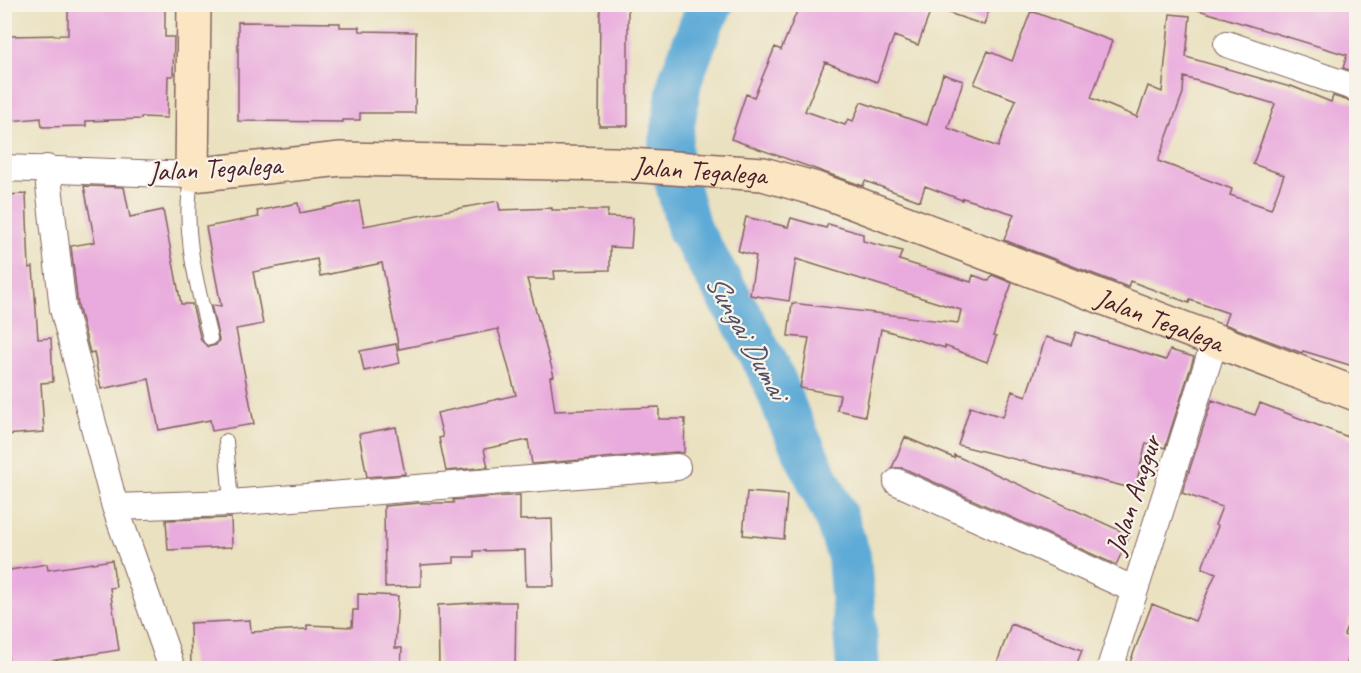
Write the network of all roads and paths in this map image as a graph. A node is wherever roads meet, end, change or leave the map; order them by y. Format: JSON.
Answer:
{"nodes":[{"id":1,"x":194,"y":4,"type":"edge"},
{"id":2,"x":1227,"y":44,"type":"dead end"},
{"id":3,"x":1356,"y":88,"type":"edge"},
{"id":4,"x":4,"y":168,"type":"edge"},
{"id":5,"x":47,"y":168,"type":"junction"},
{"id":6,"x":192,"y":175,"type":"junction"},
{"id":7,"x":210,"y":338,"type":"dead end"},
{"id":8,"x":1215,"y":340,"type":"junction"},
{"id":9,"x":1356,"y":394,"type":"edge"},
{"id":10,"x":226,"y":441,"type":"dead end"},
{"id":11,"x":677,"y":467,"type":"dead end"},
{"id":12,"x":897,"y":482,"type":"dead end"},
{"id":13,"x":231,"y":503,"type":"junction"},
{"id":14,"x":115,"y":507,"type":"junction"},
{"id":15,"x":1135,"y":590,"type":"junction"},
{"id":16,"x":172,"y":669,"type":"edge"},
{"id":17,"x":1110,"y":669,"type":"edge"}],
"edges":[{"from":1,"to":6,"type":"street"},
{"from":2,"to":3,"type":"street"},
{"from":4,"to":5,"type":"street","name":"Jalan Tegalega"},
{"from":5,"to":6,"type":"street","name":"Jalan Tegalega"},
{"from":5,"to":14,"type":"street"},
{"from":6,"to":7,"type":"lane"},
{"from":6,"to":8,"type":"street","name":"Jalan Tegalega"},
{"from":8,"to":9,"type":"street","name":"Jalan Tegalega"},
{"from":8,"to":15,"type":"street","name":"Jalan Anggur"},
{"from":10,"to":13,"type":"lane"},
{"from":11,"to":13,"type":"street"},
{"from":12,"to":15,"type":"street"},
{"from":13,"to":14,"type":"street"},
{"from":14,"to":16,"type":"street"},
{"from":15,"to":17,"type":"street","name":"Jalan Anggur"}]}
